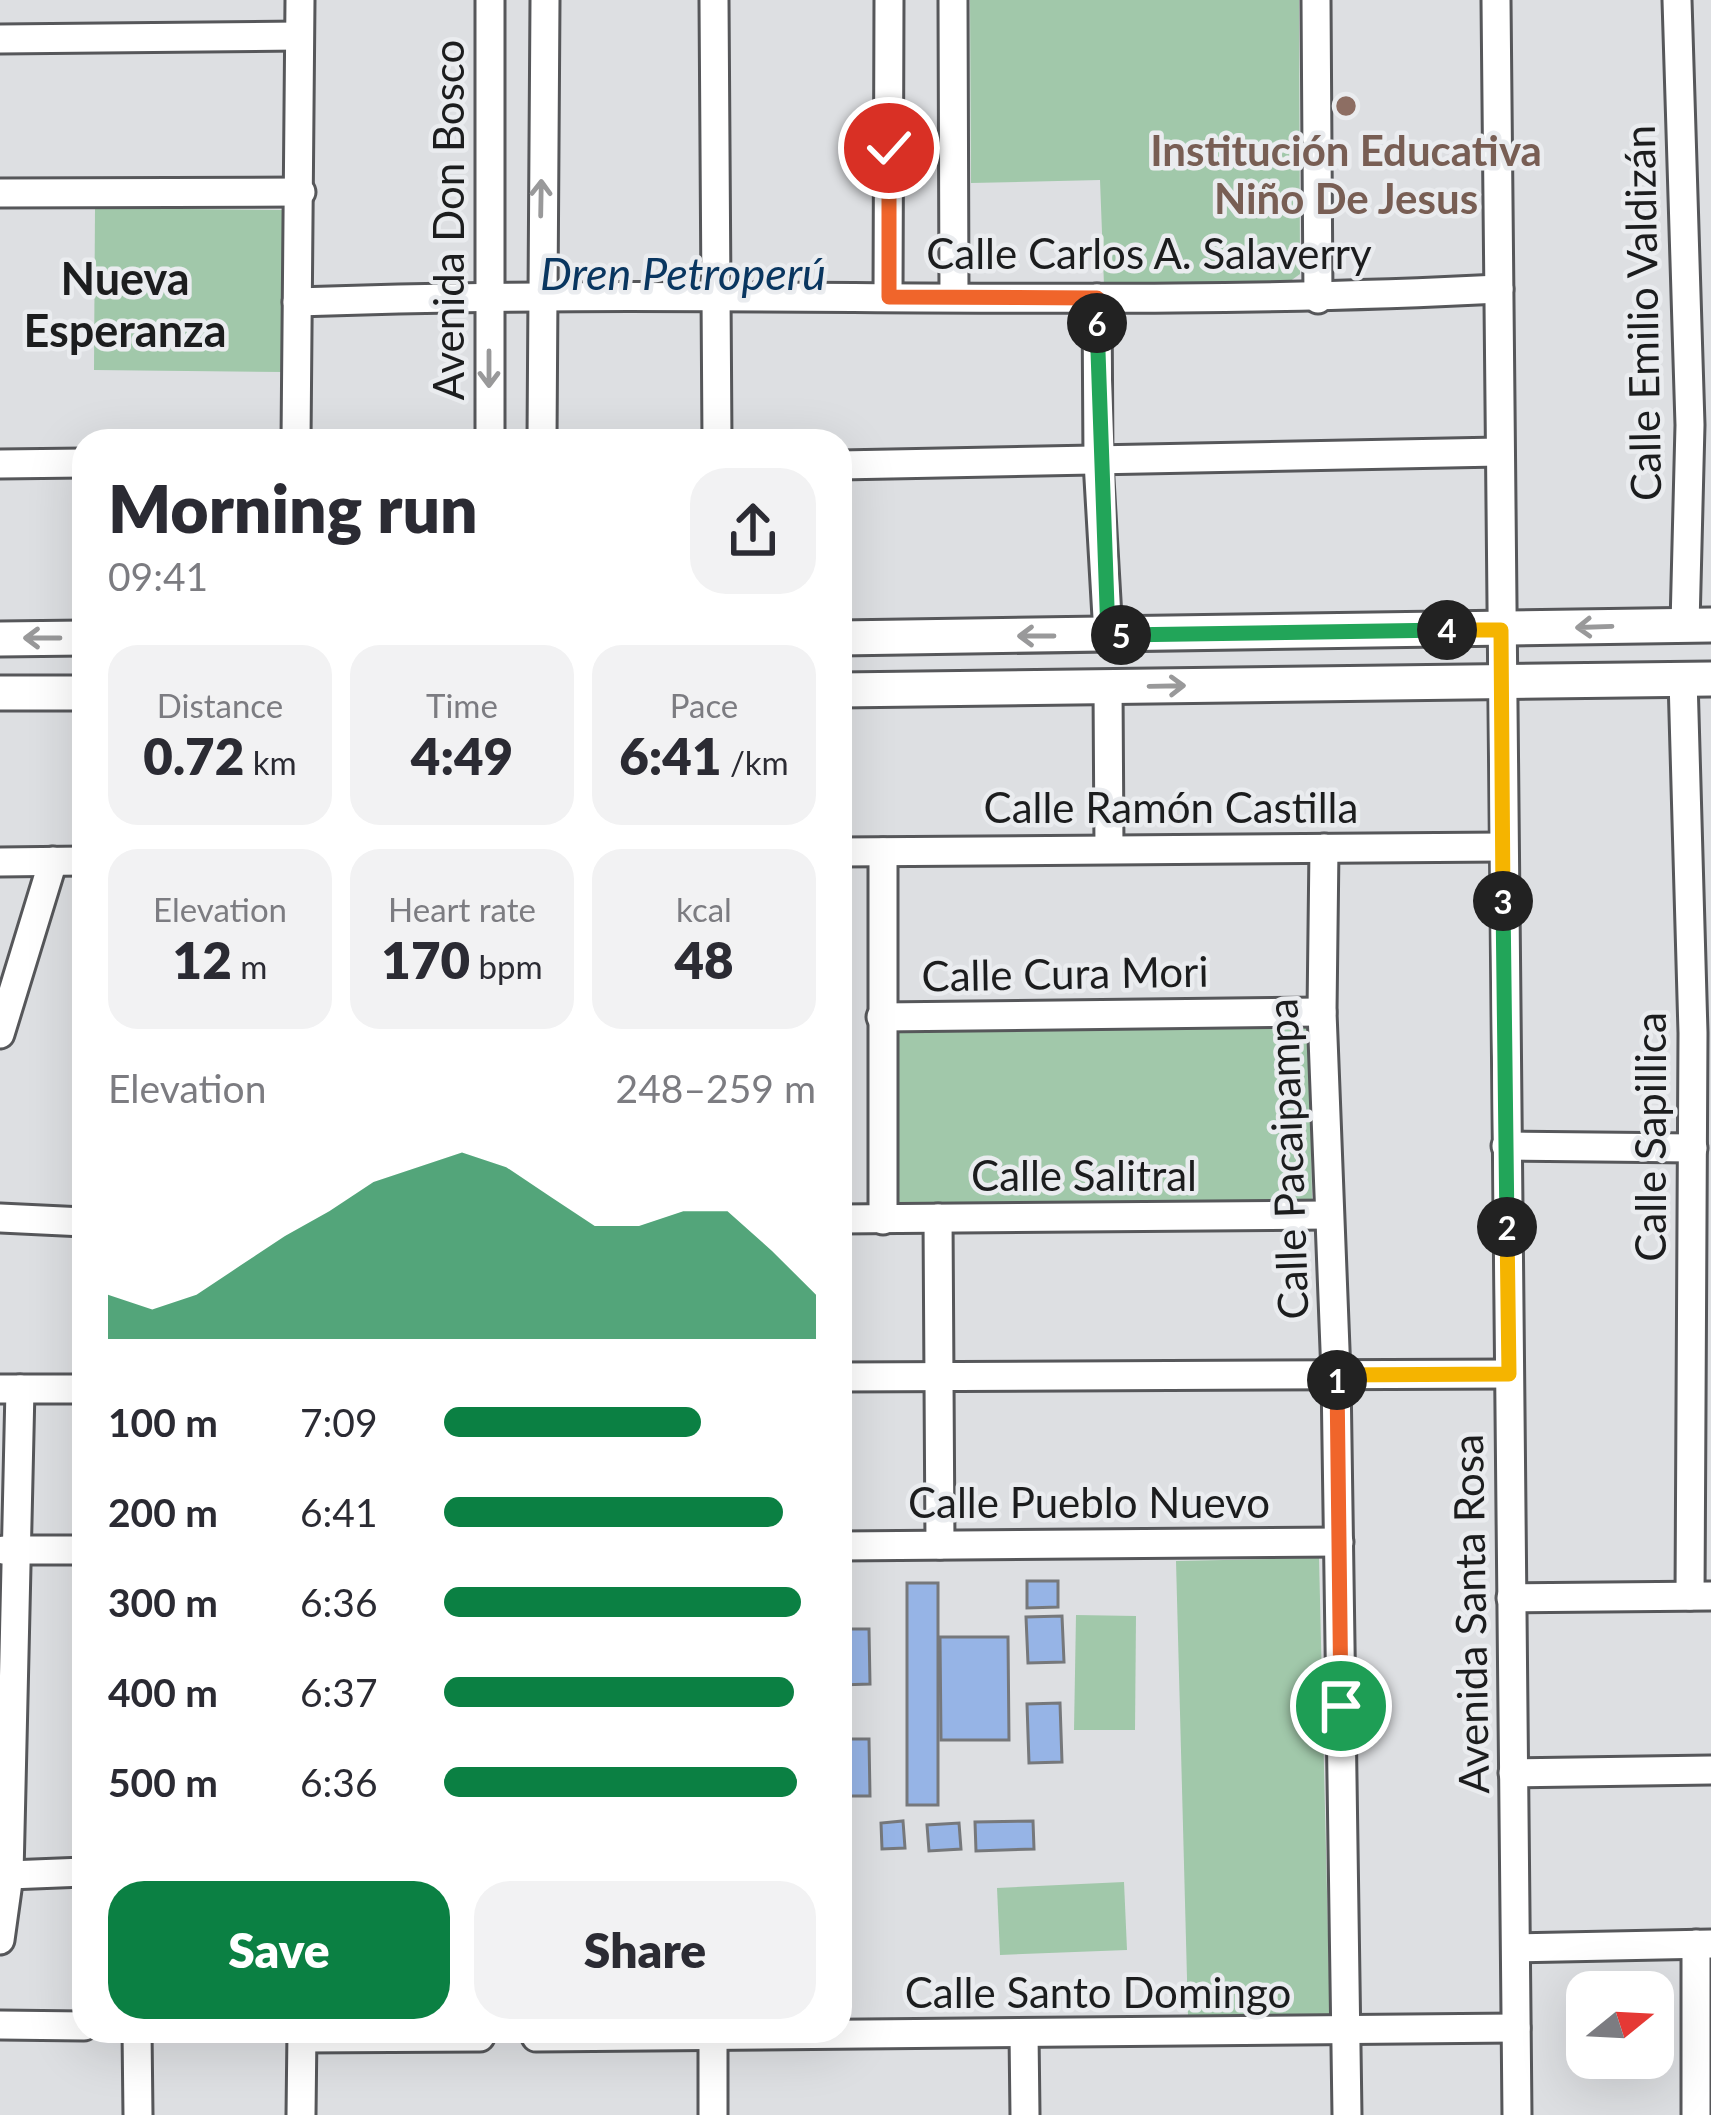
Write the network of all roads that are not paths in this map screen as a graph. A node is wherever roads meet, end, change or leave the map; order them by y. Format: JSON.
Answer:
{"nodes":[{"id":1,"x":300,"y":0,"type":"edge"},
{"id":2,"x":490,"y":0,"type":"edge"},
{"id":3,"x":545,"y":0,"type":"edge"},
{"id":4,"x":714,"y":0,"type":"edge"},
{"id":5,"x":890,"y":0,"type":"edge"},
{"id":6,"x":953,"y":0,"type":"edge"},
{"id":7,"x":1316,"y":0,"type":"edge"},
{"id":8,"x":1496,"y":0,"type":"edge"},
{"id":9,"x":1520,"y":0,"type":"edge"},
{"id":10,"x":1677,"y":0,"type":"edge"},
{"id":11,"x":299,"y":36,"type":"junction"},
{"id":12,"x":0,"y":39,"type":"edge"},
{"id":13,"x":301,"y":192,"type":"junction"},
{"id":14,"x":0,"y":194,"type":"edge"},
{"id":15,"x":1697,"y":210,"type":"edge"},
{"id":16,"x":1498,"y":289,"type":"junction"},
{"id":17,"x":488,"y":295,"type":"junction"},
{"id":18,"x":954,"y":295,"type":"junction"},
{"id":19,"x":539,"y":296,"type":"junction"},
{"id":20,"x":889,"y":297,"type":"junction"},
{"id":21,"x":1097,"y":298,"type":"junction"},
{"id":22,"x":1318,"y":298,"type":"junction"},
{"id":23,"x":715,"y":299,"type":"junction"},
{"id":24,"x":297,"y":302,"type":"junction"},
{"id":25,"x":1701,"y":424,"type":"edge"},
{"id":26,"x":296,"y":429,"type":"edge"},
{"id":27,"x":490,"y":429,"type":"edge"},
{"id":28,"x":542,"y":429,"type":"edge"},
{"id":29,"x":717,"y":429,"type":"edge"},
{"id":30,"x":1499,"y":452,"type":"junction"},
{"id":31,"x":1098,"y":461,"type":"junction"},
{"id":32,"x":0,"y":464,"type":"edge"},
{"id":33,"x":72,"y":464,"type":"edge"},
{"id":34,"x":852,"y":466,"type":"edge"},
{"id":35,"x":1698,"y":625,"type":"edge"},
{"id":36,"x":1501,"y":630,"type":"junction"},
{"id":37,"x":1108,"y":635,"type":"junction"},
{"id":38,"x":0,"y":638,"type":"edge"},
{"id":39,"x":72,"y":638,"type":"edge"},
{"id":40,"x":852,"y":638,"type":"edge"},
{"id":41,"x":1501,"y":679,"type":"junction"},
{"id":42,"x":1697,"y":679,"type":"edge"},
{"id":43,"x":1108,"y":687,"type":"junction"},
{"id":44,"x":852,"y":690,"type":"edge"},
{"id":45,"x":0,"y":693,"type":"edge"},
{"id":46,"x":72,"y":693,"type":"edge"},
{"id":47,"x":1700,"y":846,"type":"edge"},
{"id":48,"x":1503,"y":847,"type":"junction"},
{"id":49,"x":1324,"y":848,"type":"junction"},
{"id":50,"x":1109,"y":849,"type":"junction"},
{"id":51,"x":883,"y":852,"type":"junction"},
{"id":52,"x":852,"y":853,"type":"edge"},
{"id":53,"x":53,"y":861,"type":"junction"},
{"id":54,"x":72,"y":861,"type":"edge"},
{"id":55,"x":0,"y":862,"type":"edge"},
{"id":56,"x":1322,"y":1012,"type":"junction"},
{"id":57,"x":881,"y":1017,"type":"junction"},
{"id":58,"x":1702,"y":1032,"type":"edge"},
{"id":59,"x":0,"y":1034,"type":"edge"},
{"id":60,"x":1506,"y":1147,"type":"junction"},
{"id":61,"x":1693,"y":1148,"type":"junction"},
{"id":62,"x":1328,"y":1215,"type":"junction"},
{"id":63,"x":0,"y":1218,"type":"edge"},
{"id":64,"x":938,"y":1218,"type":"junction"},
{"id":65,"x":852,"y":1219,"type":"edge"},
{"id":66,"x":883,"y":1220,"type":"junction"},
{"id":67,"x":72,"y":1221,"type":"edge"},
{"id":68,"x":1509,"y":1374,"type":"junction"},
{"id":69,"x":1336,"y":1375,"type":"junction"},
{"id":70,"x":941,"y":1376,"type":"junction"},
{"id":71,"x":852,"y":1377,"type":"edge"},
{"id":72,"x":10,"y":1389,"type":"edge"},
{"id":73,"x":72,"y":1389,"type":"edge"},
{"id":74,"x":1339,"y":1542,"type":"junction"},
{"id":75,"x":940,"y":1545,"type":"junction"},
{"id":76,"x":852,"y":1546,"type":"edge"},
{"id":77,"x":9,"y":1550,"type":"edge"},
{"id":78,"x":72,"y":1550,"type":"edge"},
{"id":79,"x":1700,"y":1596,"type":"edge"},
{"id":80,"x":1511,"y":1598,"type":"junction"},
{"id":81,"x":1711,"y":1770,"type":"edge"},
{"id":82,"x":1513,"y":1773,"type":"junction"},
{"id":83,"x":5,"y":1796,"type":"edge"},
{"id":84,"x":72,"y":1872,"type":"edge"},
{"id":85,"x":9,"y":1875,"type":"junction"},
{"id":86,"x":0,"y":1940,"type":"edge"},
{"id":87,"x":1703,"y":1944,"type":"edge"},
{"id":88,"x":1516,"y":1948,"type":"junction"},
{"id":89,"x":0,"y":2025,"type":"edge"},
{"id":90,"x":72,"y":2026,"type":"edge"},
{"id":91,"x":1516,"y":2028,"type":"junction"},
{"id":92,"x":1024,"y":2033,"type":"junction"},
{"id":93,"x":852,"y":2034,"type":"edge"},
{"id":94,"x":1346,"y":2034,"type":"junction"},
{"id":95,"x":137,"y":2043,"type":"edge"},
{"id":96,"x":302,"y":2043,"type":"edge"},
{"id":97,"x":713,"y":2043,"type":"edge"},
{"id":98,"x":1701,"y":2109,"type":"edge"},
{"id":99,"x":138,"y":2115,"type":"edge"},
{"id":100,"x":301,"y":2115,"type":"edge"},
{"id":101,"x":713,"y":2115,"type":"edge"},
{"id":102,"x":1025,"y":2115,"type":"edge"},
{"id":103,"x":1347,"y":2115,"type":"edge"},
{"id":104,"x":1517,"y":2115,"type":"edge"}],
"edges":[{"from":1,"to":11,"type":"street"},
{"from":2,"to":17,"type":"street","name":"Avenida Don Bosco"},
{"from":19,"to":3,"type":"street","one_way":true},
{"from":4,"to":23,"type":"street"},
{"from":5,"to":20,"type":"street"},
{"from":6,"to":18,"type":"street"},
{"from":7,"to":22,"type":"street"},
{"from":8,"to":9,"type":"street"},
{"from":8,"to":16,"type":"street","name":"Avenida Santa Rosa"},
{"from":10,"to":15,"type":"street","name":"Calle Emilio Valdizán"},
{"from":11,"to":12,"type":"street"},
{"from":11,"to":13,"type":"street"},
{"from":13,"to":14,"type":"street"},
{"from":13,"to":24,"type":"street"},
{"from":15,"to":25,"type":"street","name":"Calle Emilio Valdizán"},
{"from":16,"to":22,"type":"street","name":"Calle Carlos A. Salaverry"},
{"from":16,"to":30,"type":"street","name":"Avenida Santa Rosa"},
{"from":17,"to":19,"type":"street","name":"Calle Carlos A. Salaverry"},
{"from":17,"to":24,"type":"street","name":"Calle Carlos A. Salaverry"},
{"from":17,"to":27,"type":"street","name":"Avenida Don Bosco","one_way":true},
{"from":18,"to":20,"type":"street","name":"Calle Carlos A. Salaverry"},
{"from":18,"to":21,"type":"street","name":"Calle Carlos A. Salaverry"},
{"from":19,"to":23,"type":"street","name":"Calle Carlos A. Salaverry"},
{"from":19,"to":28,"type":"street"},
{"from":20,"to":23,"type":"street","name":"Calle Carlos A. Salaverry"},
{"from":21,"to":22,"type":"street","name":"Calle Carlos A. Salaverry"},
{"from":21,"to":31,"type":"street"},
{"from":23,"to":29,"type":"street"},
{"from":24,"to":26,"type":"street"},
{"from":25,"to":35,"type":"street","name":"Calle Emilio Valdizán"},
{"from":30,"to":31,"type":"street"},
{"from":30,"to":36,"type":"street","name":"Avenida Santa Rosa"},
{"from":31,"to":34,"type":"street"},
{"from":31,"to":37,"type":"street"},
{"from":32,"to":33,"type":"street"},
{"from":35,"to":36,"type":"main road","one_way":true},
{"from":36,"to":37,"type":"main road"},
{"from":36,"to":41,"type":"street","name":"Avenida Santa Rosa"},
{"from":37,"to":40,"type":"main road","one_way":true},
{"from":39,"to":38,"type":"main road","one_way":true},
{"from":41,"to":42,"type":"main road"},
{"from":43,"to":41,"type":"main road","one_way":true},
{"from":41,"to":48,"type":"street","name":"Avenida Santa Rosa"},
{"from":42,"to":47,"type":"street","name":"Calle Sapillica"},
{"from":43,"to":44,"type":"main road"},
{"from":43,"to":50,"type":"street"},
{"from":45,"to":46,"type":"main road"},
{"from":47,"to":58,"type":"street","name":"Calle Sapillica"},
{"from":48,"to":49,"type":"street","name":"Calle Ramón Castilla"},
{"from":48,"to":60,"type":"street","name":"Avenida Santa Rosa"},
{"from":49,"to":50,"type":"street","name":"Calle Ramón Castilla"},
{"from":49,"to":56,"type":"street","name":"Calle Pacaipampa"},
{"from":50,"to":51,"type":"street","name":"Calle Ramón Castilla"},
{"from":51,"to":52,"type":"street","name":"Calle Ramón Castilla"},
{"from":51,"to":57,"type":"street"},
{"from":53,"to":54,"type":"street"},
{"from":53,"to":55,"type":"street"},
{"from":53,"to":59,"type":"street"},
{"from":56,"to":57,"type":"street","name":"Calle Cura Mori"},
{"from":56,"to":62,"type":"street","name":"Calle Pacaipampa"},
{"from":57,"to":66,"type":"street"},
{"from":58,"to":61,"type":"street","name":"Calle Sapillica"},
{"from":60,"to":61,"type":"street"},
{"from":60,"to":68,"type":"street","name":"Avenida Santa Rosa"},
{"from":61,"to":79,"type":"street","name":"Calle Sapillica"},
{"from":62,"to":64,"type":"street","name":"Calle Salitral"},
{"from":62,"to":69,"type":"street","name":"Calle Pacaipampa"},
{"from":63,"to":67,"type":"street"},
{"from":64,"to":66,"type":"street","name":"Calle Salitral"},
{"from":64,"to":70,"type":"street"},
{"from":65,"to":66,"type":"street","name":"Calle Salitral"},
{"from":68,"to":69,"type":"street"},
{"from":68,"to":80,"type":"street","name":"Avenida Santa Rosa"},
{"from":69,"to":70,"type":"street"},
{"from":69,"to":74,"type":"street","name":"Calle Pacaipampa"},
{"from":70,"to":71,"type":"street"},
{"from":70,"to":75,"type":"street"},
{"from":72,"to":73,"type":"street"},
{"from":72,"to":77,"type":"street"},
{"from":74,"to":75,"type":"street","name":"Calle Pueblo Nuevo"},
{"from":74,"to":94,"type":"street","name":"Calle Pacaipampa"},
{"from":75,"to":76,"type":"street","name":"Calle Pueblo Nuevo"},
{"from":77,"to":78,"type":"street"},
{"from":77,"to":83,"type":"street"},
{"from":79,"to":80,"type":"street"},
{"from":80,"to":82,"type":"street","name":"Avenida Santa Rosa"},
{"from":81,"to":82,"type":"street"},
{"from":82,"to":88,"type":"street","name":"Avenida Santa Rosa"},
{"from":83,"to":85,"type":"street"},
{"from":84,"to":85,"type":"street"},
{"from":85,"to":86,"type":"street"},
{"from":87,"to":88,"type":"street"},
{"from":87,"to":98,"type":"street"},
{"from":88,"to":91,"type":"street","name":"Avenida Santa Rosa"},
{"from":89,"to":90,"type":"street"},
{"from":91,"to":94,"type":"street","name":"Calle Santo Domingo"},
{"from":91,"to":104,"type":"street","name":"Avenida Santa Rosa"},
{"from":92,"to":93,"type":"street","name":"Calle Santo Domingo"},
{"from":92,"to":94,"type":"street","name":"Calle Santo Domingo"},
{"from":92,"to":102,"type":"street"},
{"from":94,"to":103,"type":"street","name":"Calle Pacaipampa"},
{"from":95,"to":99,"type":"street"},
{"from":96,"to":100,"type":"street"},
{"from":97,"to":101,"type":"street"}]}
